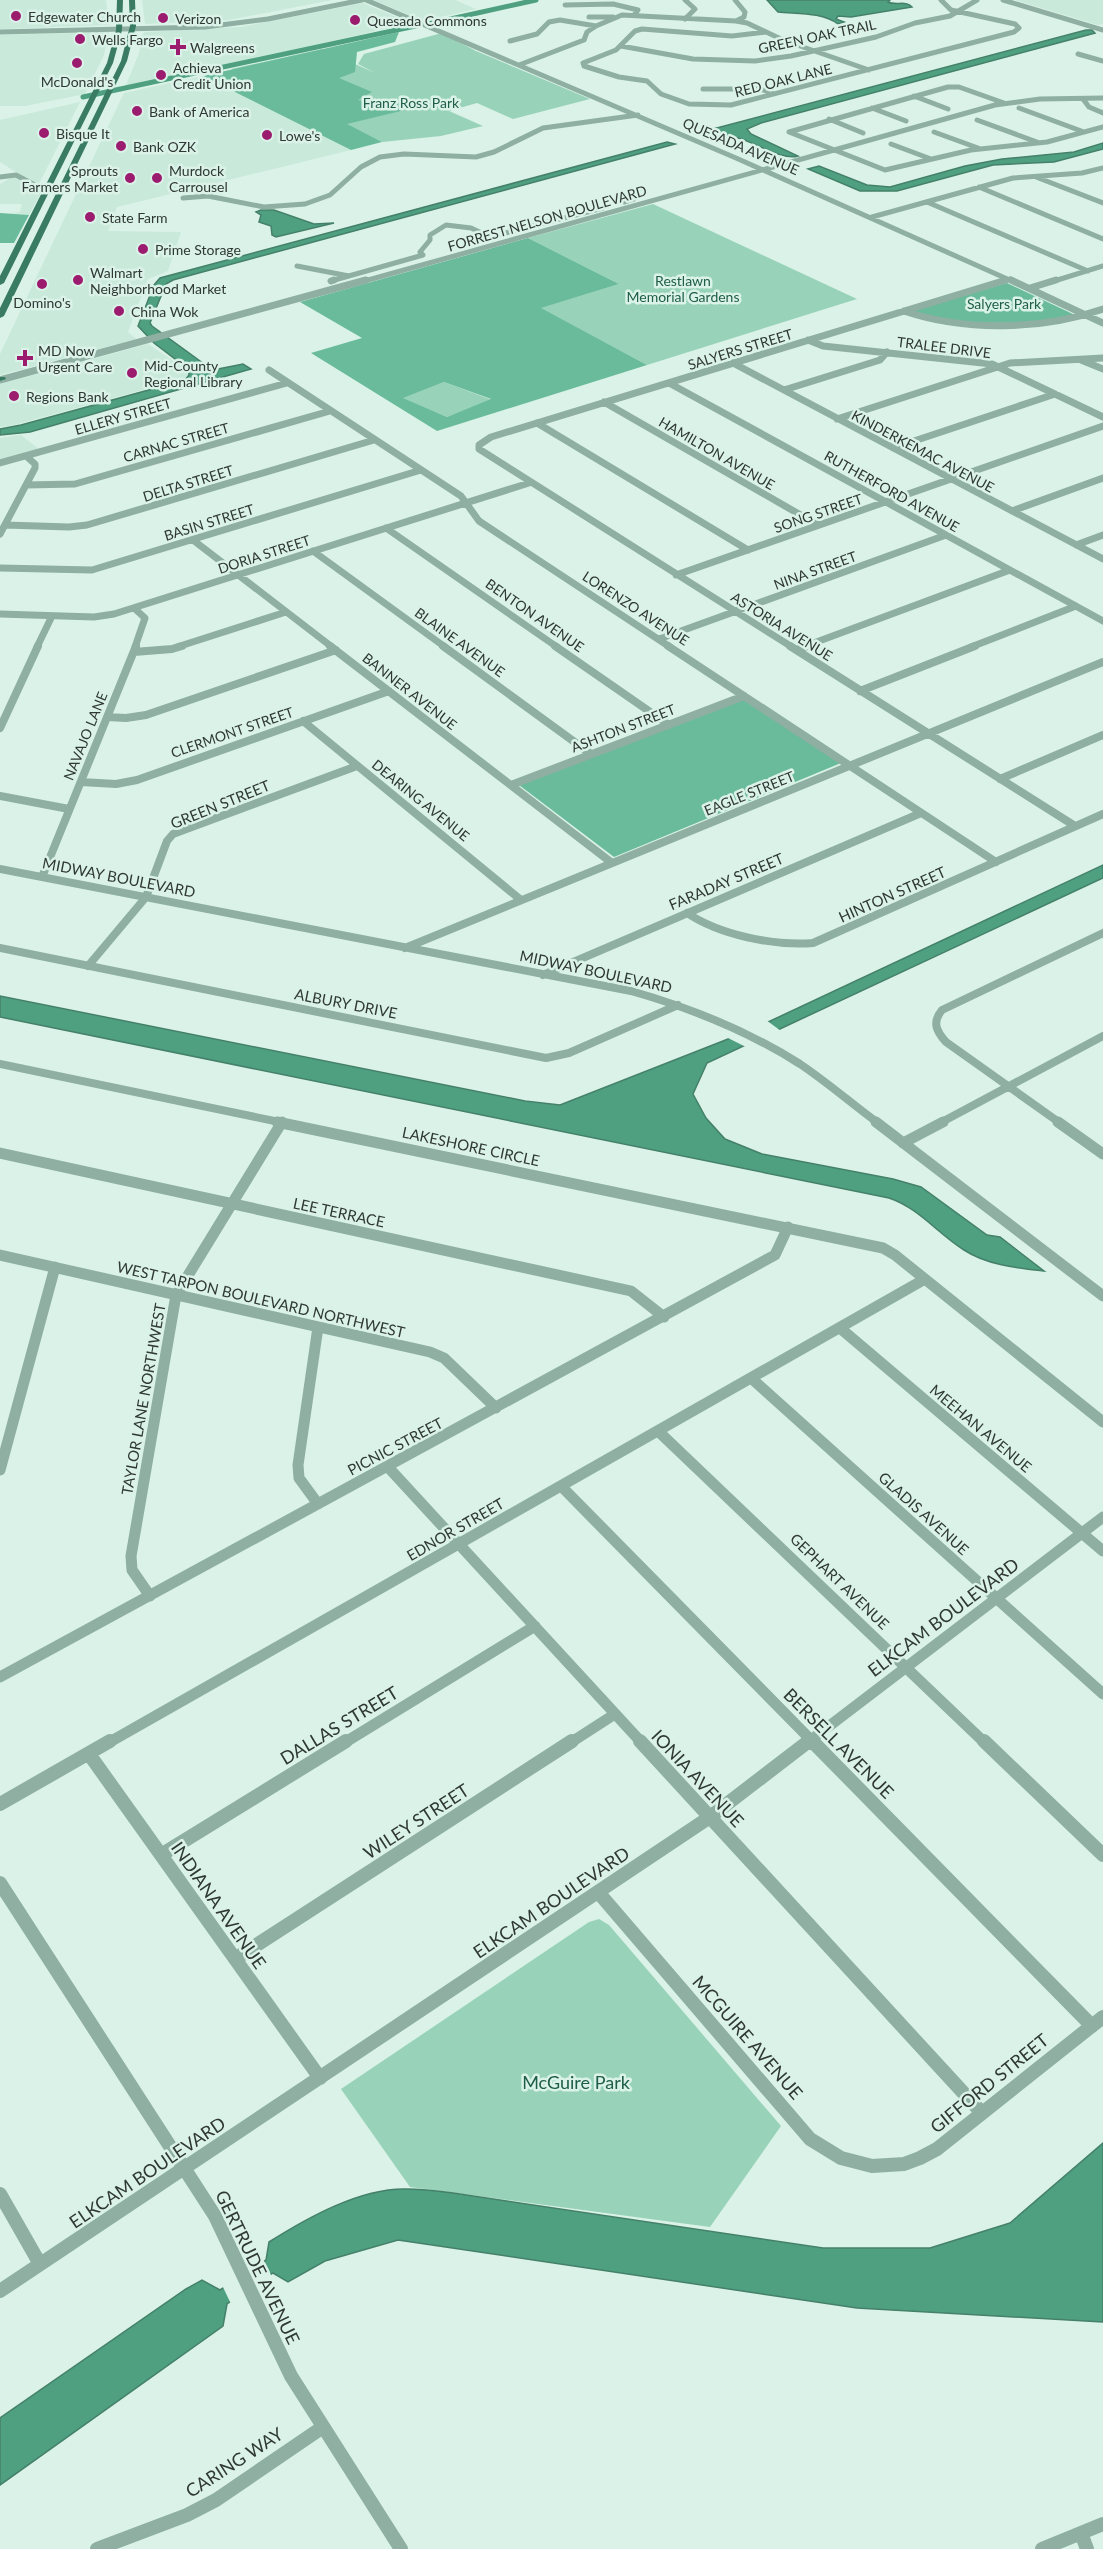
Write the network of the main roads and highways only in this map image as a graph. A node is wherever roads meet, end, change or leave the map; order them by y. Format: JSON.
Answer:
{"nodes":[{"id":1,"x":120,"y":0,"type":"edge"},
{"id":2,"x":132,"y":1,"type":"edge"},
{"id":3,"x":110,"y":63,"type":"junction"},
{"id":4,"x":106,"y":71,"type":"junction"},
{"id":5,"x":120,"y":71,"type":"junction"},
{"id":6,"x":116,"y":80,"type":"junction"},
{"id":7,"x":73,"y":138,"type":"junction"},
{"id":8,"x":87,"y":139,"type":"junction"},
{"id":9,"x":16,"y":252,"type":"junction"},
{"id":10,"x":0,"y":283,"type":"edge"},
{"id":11,"x":12,"y":292,"type":"junction"},
{"id":12,"x":0,"y":316,"type":"edge"}],
"edges":[{"from":1,"to":3,"type":"main road"},
{"from":2,"to":5,"type":"main road"},
{"from":3,"to":4,"type":"main road"},
{"from":3,"to":5,"type":"main road"},
{"from":4,"to":6,"type":"main road"},
{"from":4,"to":7,"type":"main road"},
{"from":5,"to":6,"type":"main road"},
{"from":6,"to":8,"type":"main road"},
{"from":7,"to":8,"type":"main road"},
{"from":7,"to":9,"type":"main road"},
{"from":8,"to":11,"type":"main road"},
{"from":9,"to":10,"type":"main road"},
{"from":9,"to":11,"type":"main road"},
{"from":11,"to":12,"type":"main road"}]}
